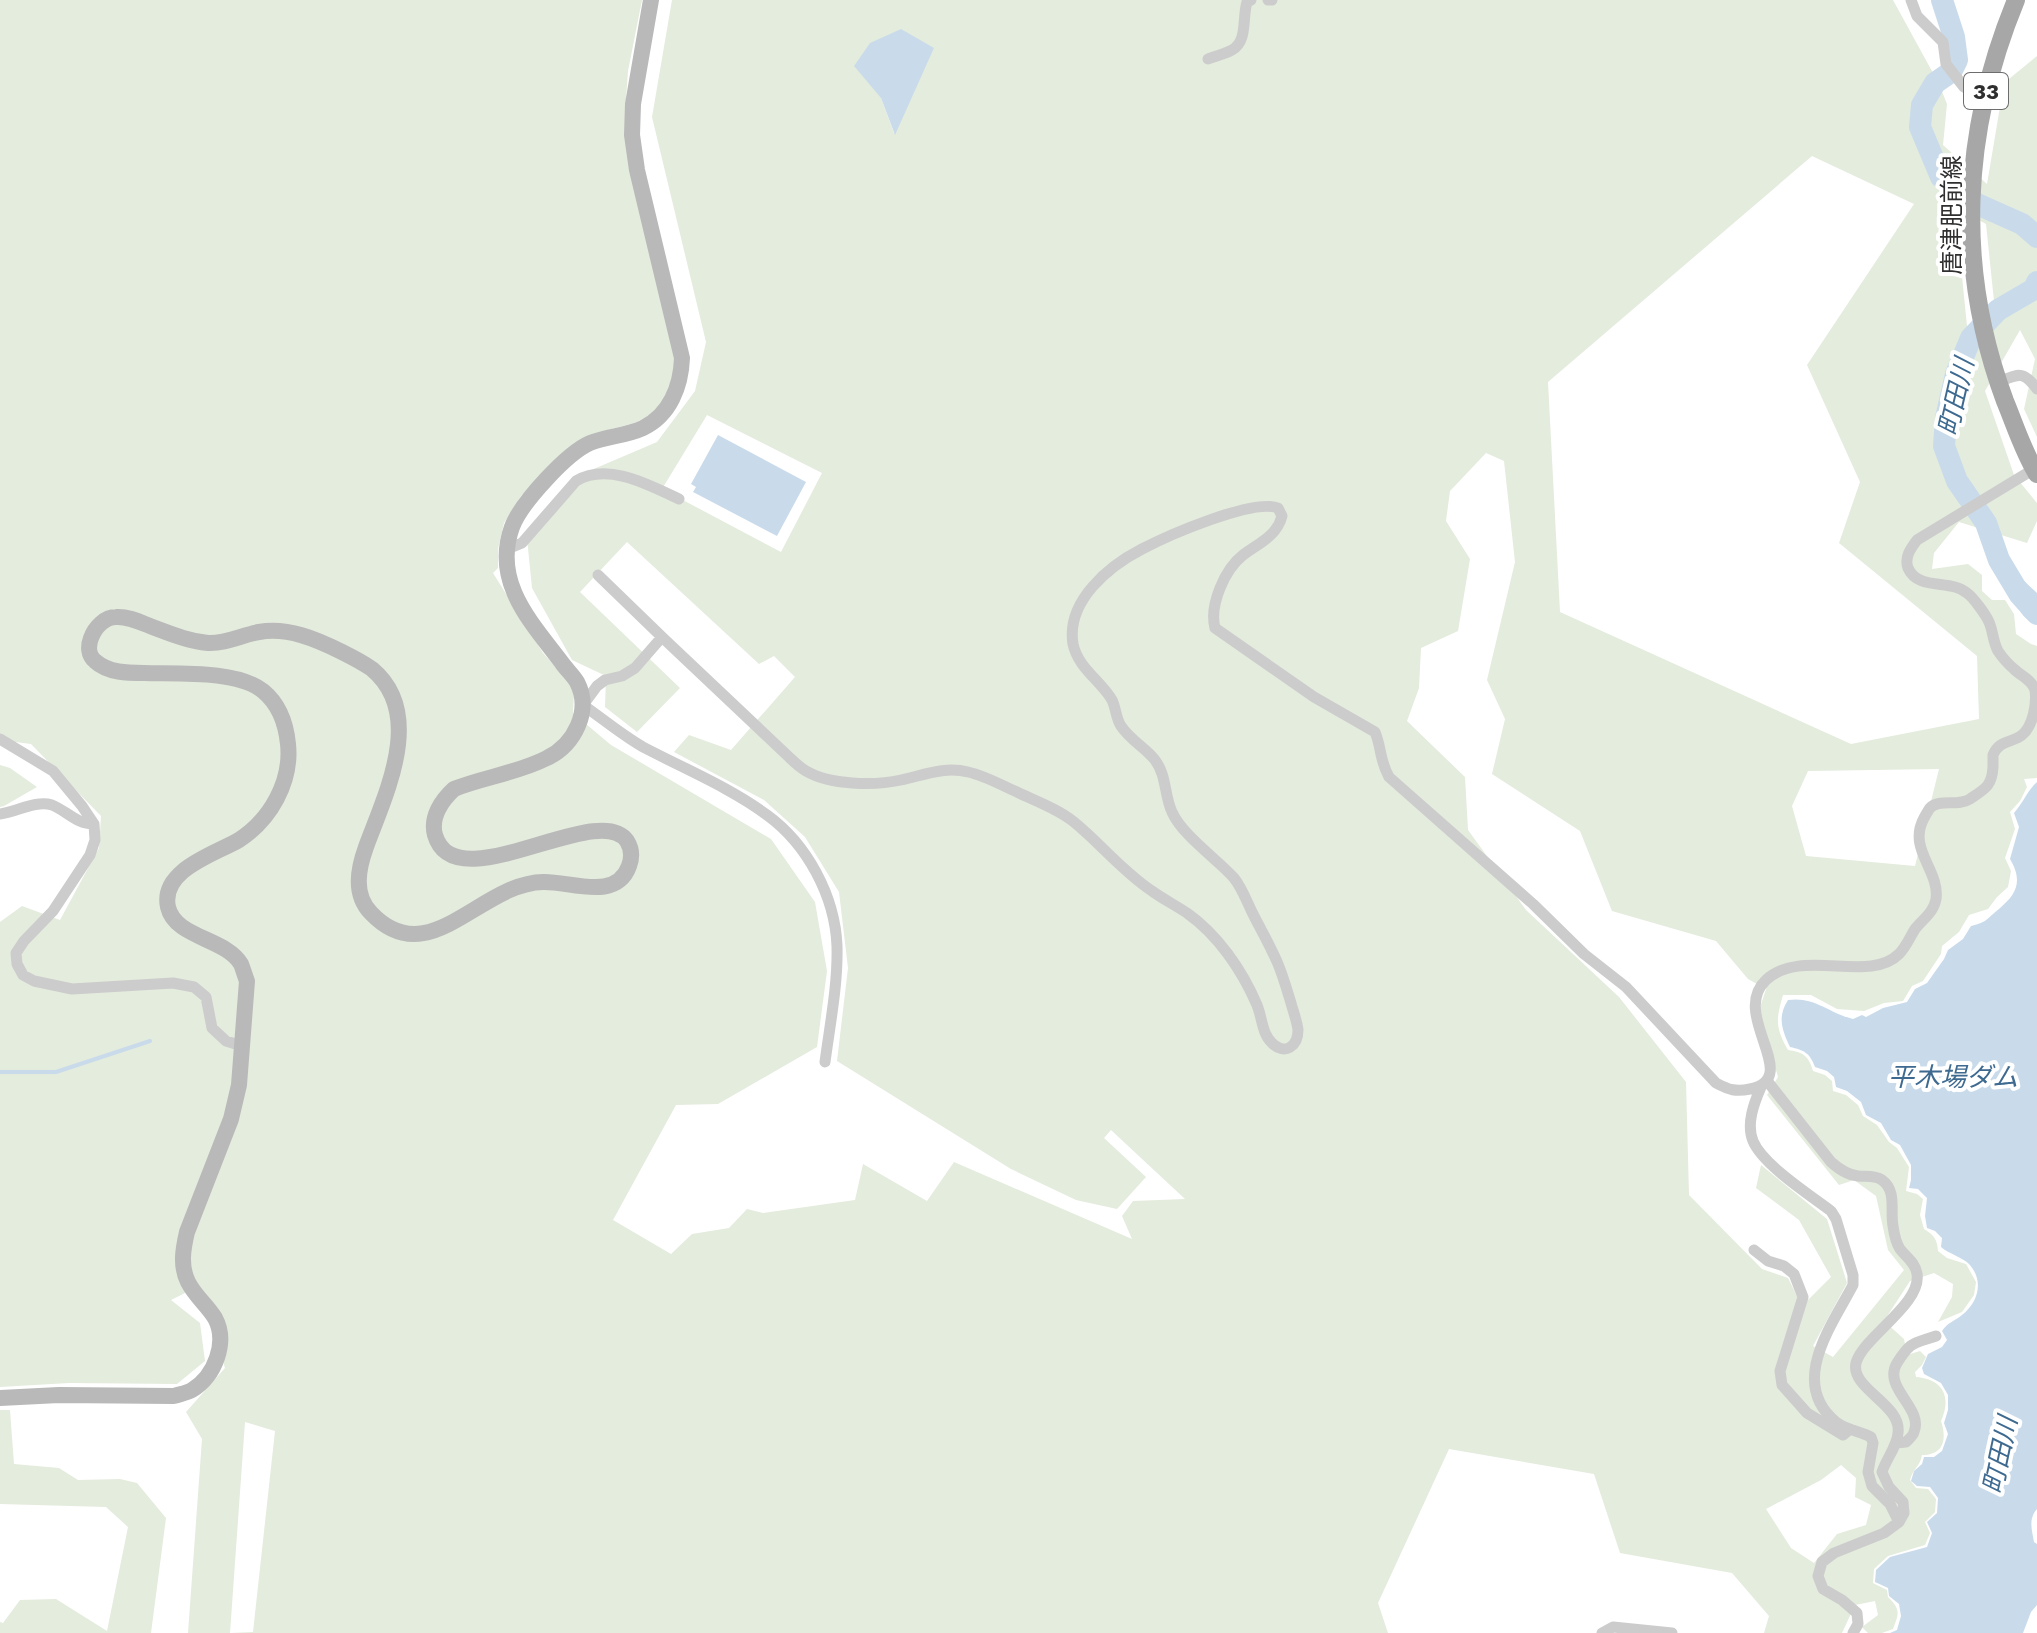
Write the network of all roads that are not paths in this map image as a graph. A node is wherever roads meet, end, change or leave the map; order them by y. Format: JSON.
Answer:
{"nodes":[{"id":1,"x":651,"y":0,"type":"edge"},
{"id":2,"x":1251,"y":0,"type":"edge"},
{"id":3,"x":1911,"y":0,"type":"edge"},
{"id":4,"x":2016,"y":0,"type":"edge"},
{"id":5,"x":1208,"y":59,"type":"dead end"},
{"id":6,"x":1989,"y":81,"type":"junction"},
{"id":7,"x":1998,"y":382,"type":"junction"},
{"id":8,"x":2037,"y":389,"type":"edge"},
{"id":9,"x":2030,"y":474,"type":"edge"},
{"id":10,"x":679,"y":499,"type":"dead end"},
{"id":11,"x":505,"y":550,"type":"junction"},
{"id":12,"x":598,"y":575,"type":"dead end"},
{"id":13,"x":662,"y":637,"type":"junction"},
{"id":14,"x":583,"y":705,"type":"junction"},
{"id":15,"x":0,"y":739,"type":"edge"},
{"id":16,"x":0,"y":814,"type":"edge"},
{"id":17,"x":94,"y":824,"type":"junction"},
{"id":18,"x":242,"y":1046,"type":"junction"},
{"id":19,"x":825,"y":1062,"type":"dead end"},
{"id":20,"x":1765,"y":1084,"type":"junction"},
{"id":21,"x":1754,"y":1250,"type":"dead end"},
{"id":22,"x":1936,"y":1336,"type":"dead end"},
{"id":23,"x":0,"y":1398,"type":"edge"},
{"id":24,"x":1850,"y":1429,"type":"junction"},
{"id":25,"x":1896,"y":1443,"type":"junction"},
{"id":26,"x":1899,"y":1522,"type":"junction"},
{"id":27,"x":1602,"y":1633,"type":"edge"},
{"id":28,"x":1672,"y":1633,"type":"edge"},
{"id":29,"x":1853,"y":1633,"type":"edge"}],
"edges":[{"from":1,"to":11,"type":"street"},
{"from":2,"to":5,"type":"street"},
{"from":3,"to":6,"type":"street"},
{"from":4,"to":6,"type":"main road","name":"唐津肥前線","number":"33"},
{"from":6,"to":7,"type":"main road","name":"唐津肥前線","number":"33"},
{"from":7,"to":8,"type":"street"},
{"from":7,"to":9,"type":"main road","name":"唐津肥前線","number":"33"},
{"from":9,"to":20,"type":"street"},
{"from":10,"to":11,"type":"street"},
{"from":11,"to":14,"type":"street"},
{"from":12,"to":13,"type":"street"},
{"from":13,"to":14,"type":"street"},
{"from":13,"to":20,"type":"street"},
{"from":14,"to":18,"type":"street"},
{"from":14,"to":19,"type":"street"},
{"from":15,"to":17,"type":"street"},
{"from":16,"to":17,"type":"street"},
{"from":17,"to":18,"type":"street"},
{"from":18,"to":23,"type":"street"},
{"from":20,"to":24,"type":"street"},
{"from":20,"to":25,"type":"street"},
{"from":21,"to":24,"type":"street"},
{"from":22,"to":25,"type":"street"},
{"from":24,"to":26,"type":"street"},
{"from":25,"to":26,"type":"street"},
{"from":26,"to":29,"type":"street"},
{"from":27,"to":28,"type":"street"}]}
